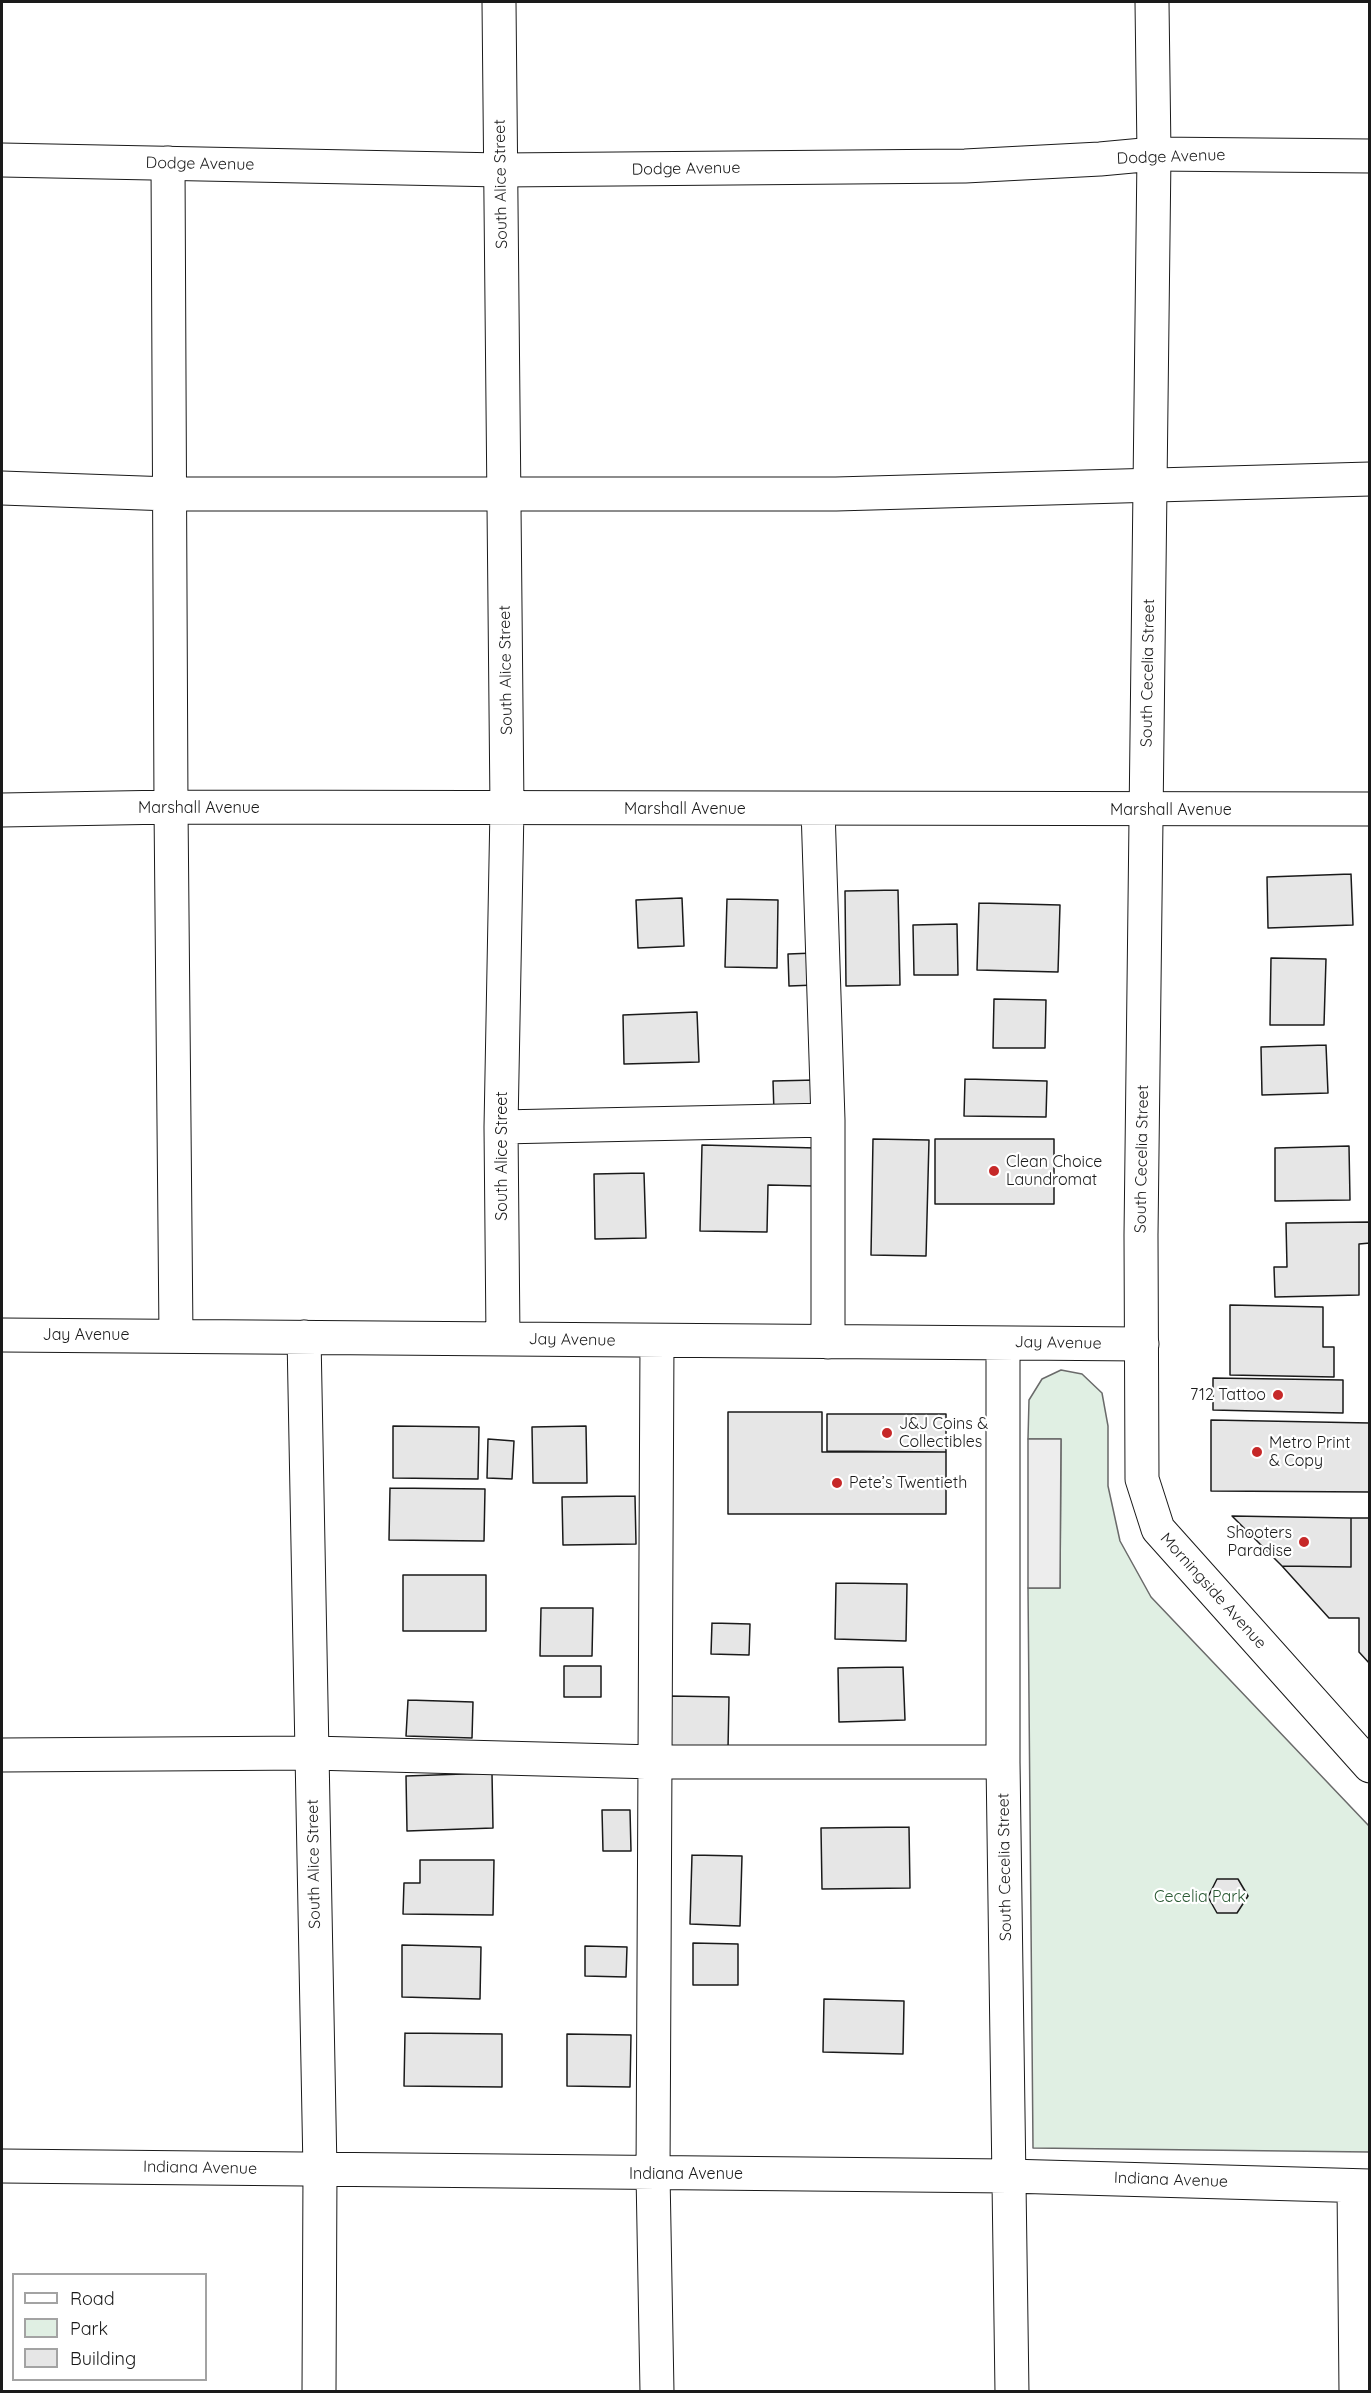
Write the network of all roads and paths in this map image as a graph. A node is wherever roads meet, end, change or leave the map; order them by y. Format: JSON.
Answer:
{"nodes":[{"id":1,"x":499,"y":2,"type":"edge"},
{"id":2,"x":1152,"y":2,"type":"edge"},
{"id":3,"x":1154,"y":154,"type":"junction"},
{"id":4,"x":1370,"y":156,"type":"edge"},
{"id":5,"x":2,"y":160,"type":"edge"},
{"id":6,"x":168,"y":163,"type":"junction"},
{"id":7,"x":501,"y":170,"type":"junction"},
{"id":8,"x":1370,"y":479,"type":"edge"},
{"id":9,"x":1151,"y":485,"type":"junction"},
{"id":10,"x":2,"y":488,"type":"edge"},
{"id":11,"x":170,"y":494,"type":"junction"},
{"id":12,"x":504,"y":494,"type":"junction"},
{"id":13,"x":171,"y":807,"type":"junction"},
{"id":14,"x":507,"y":808,"type":"junction"},
{"id":15,"x":818,"y":809,"type":"junction"},
{"id":16,"x":1370,"y":809,"type":"edge"},
{"id":17,"x":2,"y":810,"type":"edge"},
{"id":18,"x":1146,"y":810,"type":"junction"},
{"id":19,"x":828,"y":1120,"type":"junction"},
{"id":20,"x":501,"y":1127,"type":"junction"},
{"id":21,"x":2,"y":1335,"type":"edge"},
{"id":22,"x":176,"y":1336,"type":"junction"},
{"id":23,"x":304,"y":1337,"type":"junction"},
{"id":24,"x":503,"y":1339,"type":"junction"},
{"id":25,"x":657,"y":1341,"type":"junction"},
{"id":26,"x":828,"y":1342,"type":"junction"},
{"id":27,"x":1004,"y":1342,"type":"junction"},
{"id":28,"x":1142,"y":1344,"type":"junction"},
{"id":29,"x":312,"y":1752,"type":"junction"},
{"id":30,"x":2,"y":1755,"type":"edge"},
{"id":31,"x":655,"y":1762,"type":"junction"},
{"id":32,"x":1004,"y":1762,"type":"junction"},
{"id":33,"x":1370,"y":1766,"type":"edge"},
{"id":34,"x":2,"y":2166,"type":"edge"},
{"id":35,"x":320,"y":2170,"type":"junction"},
{"id":36,"x":653,"y":2174,"type":"junction"},
{"id":37,"x":1008,"y":2176,"type":"junction"},
{"id":38,"x":1362,"y":2186,"type":"edge"},
{"id":39,"x":319,"y":2391,"type":"edge"},
{"id":40,"x":657,"y":2391,"type":"edge"},
{"id":41,"x":1012,"y":2391,"type":"edge"},
{"id":42,"x":1356,"y":2391,"type":"edge"}],
"edges":[{"from":1,"to":7,"type":"street","name":"South Alice Street"},
{"from":2,"to":3,"type":"street","name":"South Cecelia Street"},
{"from":3,"to":4,"type":"street","name":"Dodge Avenue"},
{"from":3,"to":7,"type":"street","name":"Dodge Avenue"},
{"from":3,"to":9,"type":"street","name":"South Cecelia Street"},
{"from":5,"to":6,"type":"street","name":"Dodge Avenue"},
{"from":6,"to":7,"type":"street","name":"Dodge Avenue"},
{"from":6,"to":11,"type":"street"},
{"from":7,"to":12,"type":"street","name":"South Alice Street"},
{"from":8,"to":9,"type":"street"},
{"from":9,"to":12,"type":"street"},
{"from":9,"to":18,"type":"street","name":"South Cecelia Street"},
{"from":10,"to":11,"type":"street"},
{"from":11,"to":12,"type":"street"},
{"from":11,"to":13,"type":"street"},
{"from":12,"to":14,"type":"street","name":"South Alice Street"},
{"from":13,"to":14,"type":"street","name":"Marshall Avenue"},
{"from":13,"to":17,"type":"street","name":"Marshall Avenue"},
{"from":13,"to":22,"type":"street"},
{"from":14,"to":15,"type":"street","name":"Marshall Avenue"},
{"from":14,"to":20,"type":"street","name":"South Alice Street"},
{"from":15,"to":18,"type":"street","name":"Marshall Avenue"},
{"from":15,"to":19,"type":"street"},
{"from":16,"to":18,"type":"street","name":"Marshall Avenue"},
{"from":18,"to":28,"type":"street","name":"South Cecelia Street"},
{"from":19,"to":20,"type":"street"},
{"from":19,"to":26,"type":"street"},
{"from":20,"to":24,"type":"street","name":"South Alice Street"},
{"from":21,"to":22,"type":"street","name":"Jay Avenue"},
{"from":22,"to":23,"type":"street","name":"Jay Avenue"},
{"from":23,"to":24,"type":"street","name":"Jay Avenue"},
{"from":23,"to":29,"type":"street","name":"South Alice Street"},
{"from":24,"to":25,"type":"street","name":"Jay Avenue"},
{"from":25,"to":26,"type":"street","name":"Jay Avenue"},
{"from":25,"to":31,"type":"street"},
{"from":26,"to":27,"type":"street","name":"Jay Avenue"},
{"from":27,"to":28,"type":"street","name":"Jay Avenue"},
{"from":27,"to":32,"type":"street","name":"South Cecelia Street"},
{"from":28,"to":33,"type":"street","name":"Morningside Avenue"},
{"from":29,"to":30,"type":"street"},
{"from":29,"to":31,"type":"street"},
{"from":29,"to":35,"type":"street","name":"South Alice Street"},
{"from":31,"to":32,"type":"street"},
{"from":31,"to":36,"type":"street"},
{"from":32,"to":37,"type":"street","name":"South Cecelia Street"},
{"from":34,"to":35,"type":"street","name":"Indiana Avenue"},
{"from":35,"to":36,"type":"street","name":"Indiana Avenue"},
{"from":35,"to":39,"type":"street","name":"South Alice Street"},
{"from":36,"to":37,"type":"street","name":"Indiana Avenue"},
{"from":36,"to":40,"type":"street"},
{"from":37,"to":38,"type":"street","name":"Indiana Avenue"},
{"from":37,"to":41,"type":"street","name":"South Cecelia Street"},
{"from":38,"to":42,"type":"street"}]}
